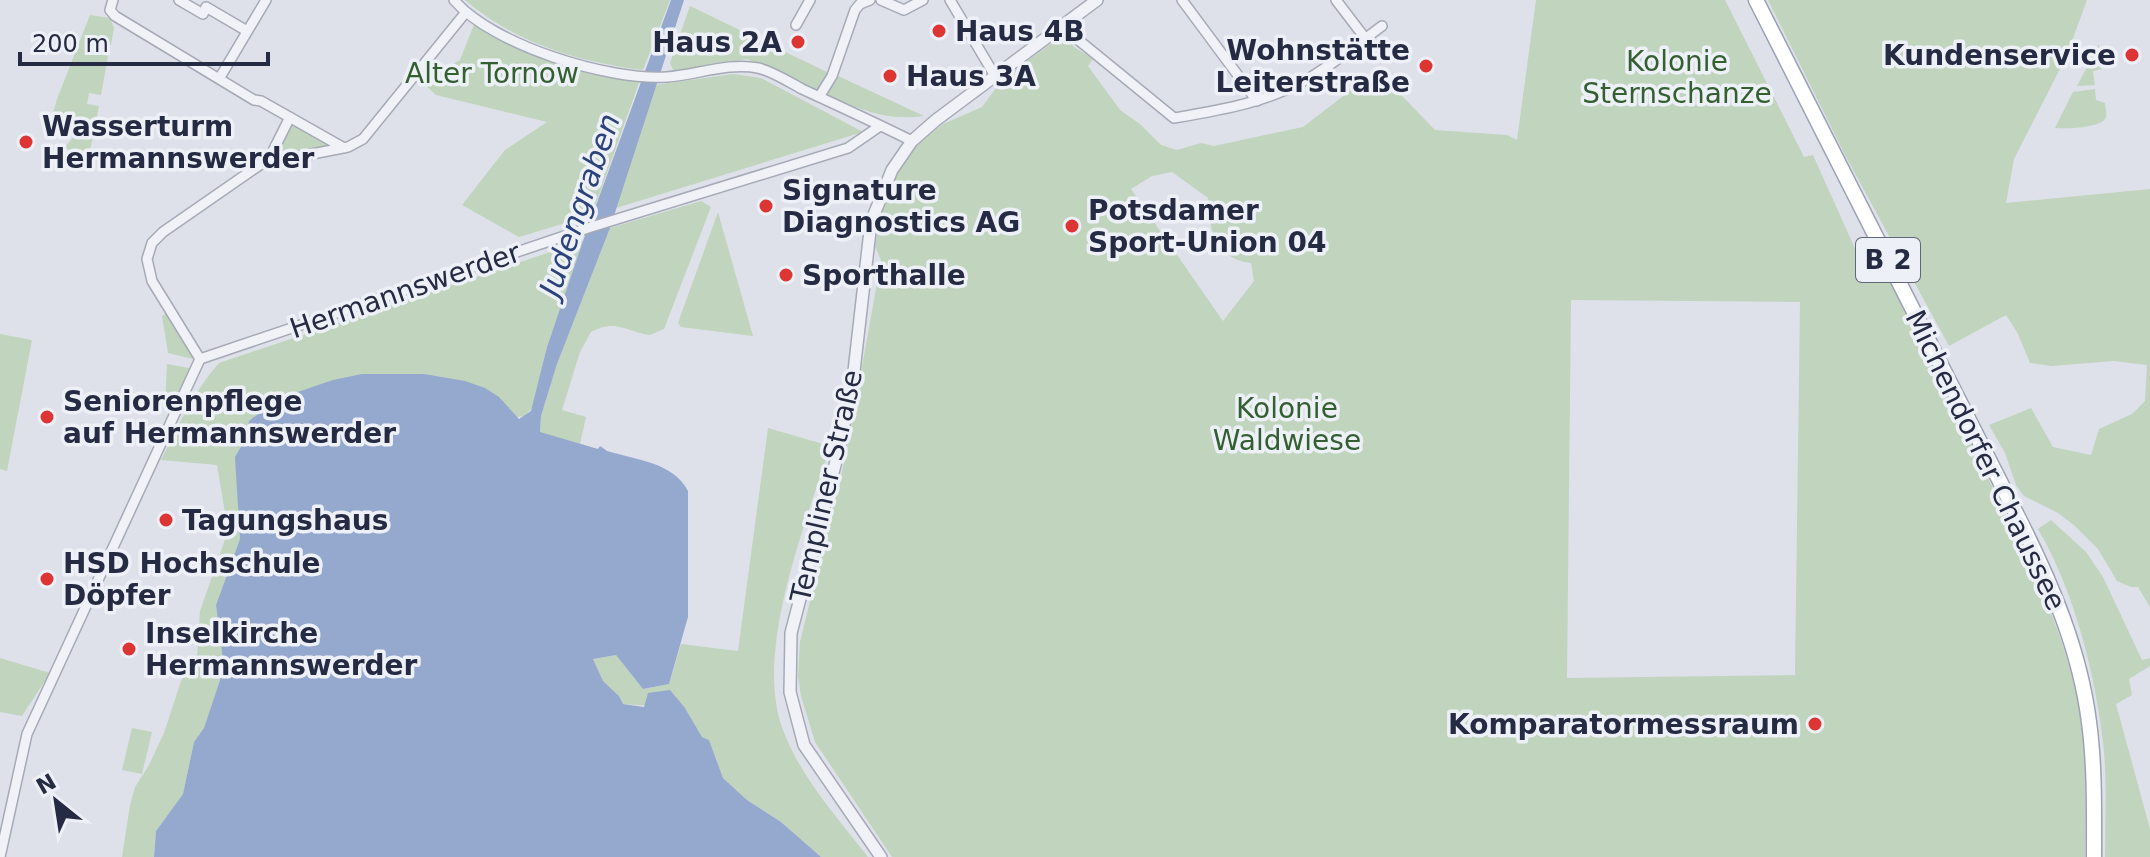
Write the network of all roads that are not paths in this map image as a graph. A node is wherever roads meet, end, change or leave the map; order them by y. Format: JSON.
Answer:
{"nodes":[{"id":1,"x":113,"y":0,"type":"edge"},
{"id":2,"x":179,"y":0,"type":"edge"},
{"id":3,"x":266,"y":0,"type":"edge"},
{"id":4,"x":454,"y":0,"type":"edge"},
{"id":5,"x":810,"y":0,"type":"edge"},
{"id":6,"x":870,"y":0,"type":"edge"},
{"id":7,"x":881,"y":0,"type":"edge"},
{"id":8,"x":923,"y":0,"type":"edge"},
{"id":9,"x":950,"y":0,"type":"edge"},
{"id":10,"x":1097,"y":0,"type":"edge"},
{"id":11,"x":1182,"y":0,"type":"edge"},
{"id":12,"x":1336,"y":0,"type":"edge"},
{"id":13,"x":1756,"y":0,"type":"edge"},
{"id":14,"x":854,"y":3,"type":"edge"},
{"id":15,"x":466,"y":12,"type":"junction"},
{"id":16,"x":1065,"y":23,"type":"junction"},
{"id":17,"x":796,"y":25,"type":"dead end"},
{"id":18,"x":1382,"y":26,"type":"dead end"},
{"id":19,"x":247,"y":31,"type":"junction"},
{"id":20,"x":1365,"y":38,"type":"junction"},
{"id":21,"x":995,"y":76,"type":"junction"},
{"id":22,"x":219,"y":79,"type":"junction"},
{"id":23,"x":819,"y":97,"type":"junction"},
{"id":24,"x":1257,"y":101,"type":"junction"},
{"id":25,"x":290,"y":117,"type":"junction"},
{"id":26,"x":880,"y":126,"type":"junction"},
{"id":27,"x":912,"y":141,"type":"junction"},
{"id":28,"x":344,"y":148,"type":"junction"},
{"id":29,"x":267,"y":163,"type":"junction"},
{"id":30,"x":200,"y":359,"type":"junction"},
{"id":31,"x":0,"y":857,"type":"edge"},
{"id":32,"x":881,"y":857,"type":"edge"},
{"id":33,"x":2094,"y":857,"type":"edge"}],
"edges":[{"from":1,"to":22,"type":"street"},
{"from":2,"to":19,"type":"street"},
{"from":3,"to":19,"type":"street"},
{"from":4,"to":15,"type":"street"},
{"from":5,"to":17,"type":"street"},
{"from":6,"to":14,"type":"street"},
{"from":7,"to":8,"type":"street"},
{"from":9,"to":21,"type":"street"},
{"from":10,"to":16,"type":"street","name":"Templiner Straße"},
{"from":11,"to":24,"type":"street"},
{"from":12,"to":20,"type":"street"},
{"from":13,"to":33,"type":"main road","name":"Michendorfer Chaussee","number":"B 2"},
{"from":14,"to":23,"type":"street"},
{"from":15,"to":23,"type":"street"},
{"from":15,"to":28,"type":"street"},
{"from":16,"to":21,"type":"street","name":"Templiner Straße"},
{"from":16,"to":24,"type":"street"},
{"from":18,"to":20,"type":"street"},
{"from":19,"to":22,"type":"street"},
{"from":20,"to":24,"type":"street"},
{"from":21,"to":27,"type":"street","name":"Templiner Straße"},
{"from":22,"to":25,"type":"street"},
{"from":23,"to":26,"type":"street"},
{"from":25,"to":28,"type":"street"},
{"from":25,"to":29,"type":"street"},
{"from":26,"to":27,"type":"street"},
{"from":26,"to":30,"type":"street","name":"Hermannswerder"},
{"from":27,"to":32,"type":"street","name":"Templiner Straße"},
{"from":28,"to":29,"type":"street"},
{"from":29,"to":30,"type":"street"},
{"from":30,"to":31,"type":"street"}]}
